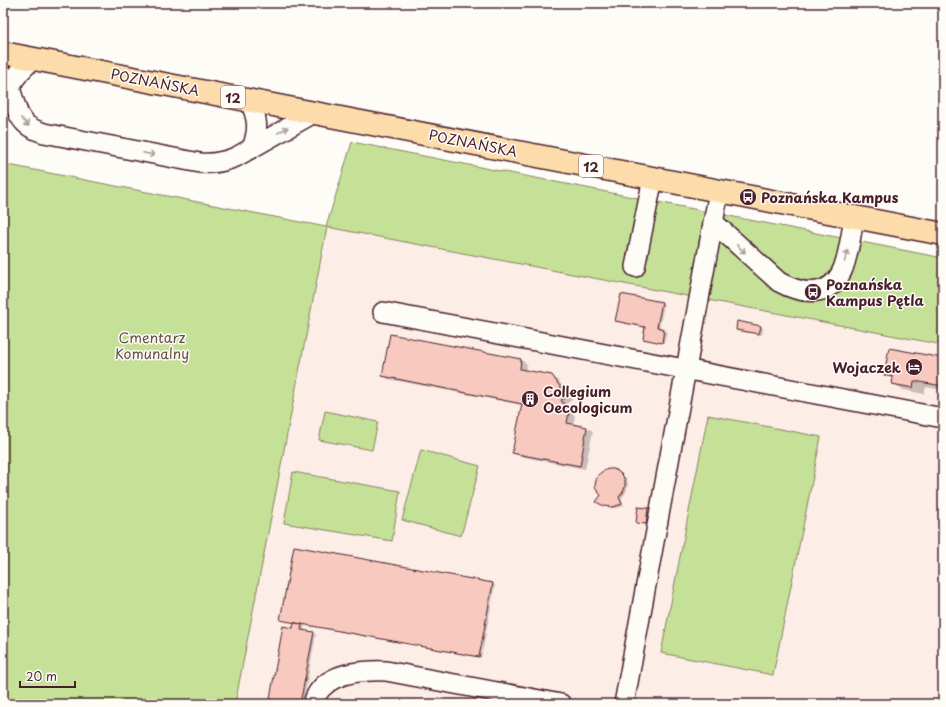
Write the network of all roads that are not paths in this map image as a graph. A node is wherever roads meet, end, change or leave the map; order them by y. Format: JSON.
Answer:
{"nodes":[{"id":1,"x":3,"y":53,"type":"edge"},
{"id":2,"x":34,"y":59,"type":"junction"},
{"id":3,"x":6,"y":81,"type":"edge"},
{"id":4,"x":249,"y":100,"type":"junction"},
{"id":5,"x":314,"y":113,"type":"junction"},
{"id":6,"x":252,"y":148,"type":"junction"},
{"id":7,"x":653,"y":178,"type":"junction"},
{"id":8,"x":719,"y":191,"type":"junction"},
{"id":9,"x":854,"y":217,"type":"junction"},
{"id":10,"x":713,"y":222,"type":"junction"},
{"id":11,"x":943,"y":234,"type":"edge"},
{"id":12,"x":635,"y":267,"type":"dead end"},
{"id":13,"x":382,"y":312,"type":"dead end"},
{"id":14,"x":686,"y":370,"type":"junction"},
{"id":15,"x":943,"y":418,"type":"edge"},
{"id":16,"x":312,"y":704,"type":"edge"},
{"id":17,"x":561,"y":704,"type":"edge"},
{"id":18,"x":624,"y":704,"type":"edge"}],
"edges":[{"from":1,"to":2,"type":"main road","name":"POZNAŃSKA","number":"12"},
{"from":2,"to":3,"type":"lane"},
{"from":2,"to":4,"type":"main road","name":"POZNAŃSKA","number":"12"},
{"from":3,"to":6,"type":"lane","one_way":true},
{"from":4,"to":5,"type":"main road","name":"POZNAŃSKA","number":"12"},
{"from":4,"to":6,"type":"lane"},
{"from":6,"to":5,"type":"lane","one_way":true},
{"from":5,"to":7,"type":"main road","name":"POZNAŃSKA","number":"12"},
{"from":7,"to":8,"type":"main road","name":"POZNAŃSKA","number":"12"},
{"from":7,"to":12,"type":"lane"},
{"from":8,"to":9,"type":"main road","name":"POZNAŃSKA","number":"12"},
{"from":8,"to":10,"type":"lane"},
{"from":10,"to":9,"type":"lane","one_way":true},
{"from":9,"to":11,"type":"main road","name":"POZNAŃSKA","number":"12"},
{"from":10,"to":14,"type":"lane"},
{"from":13,"to":14,"type":"lane"},
{"from":14,"to":15,"type":"lane"},
{"from":14,"to":18,"type":"lane"},
{"from":16,"to":17,"type":"lane"}]}
